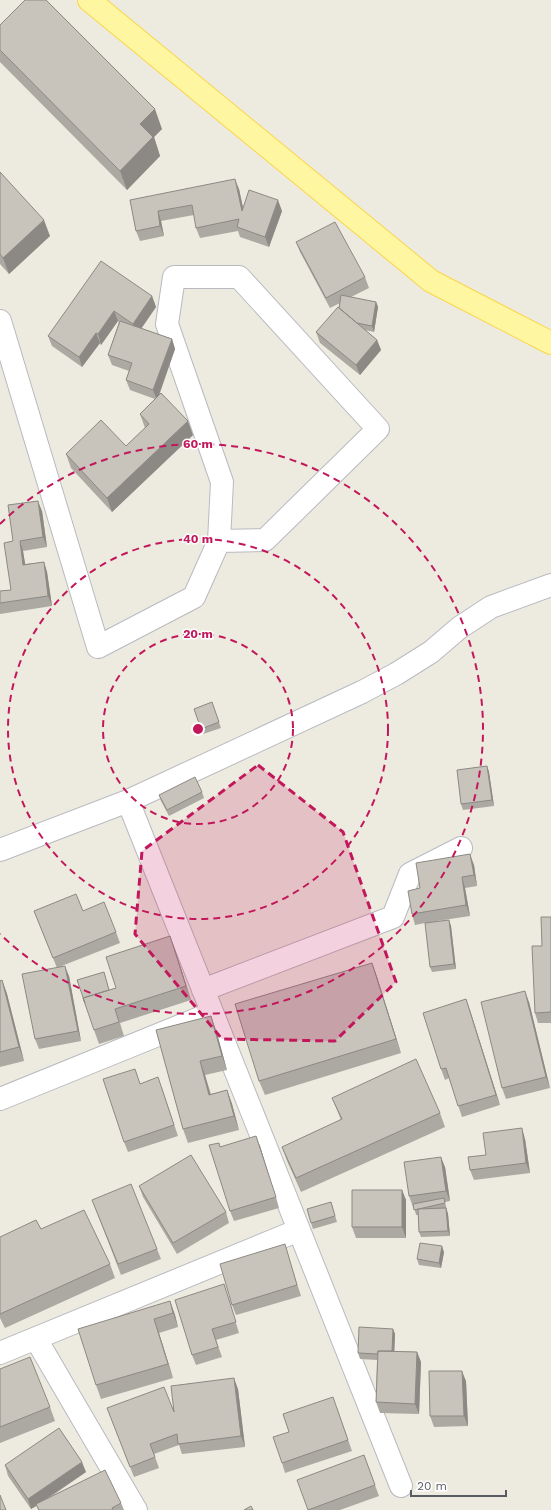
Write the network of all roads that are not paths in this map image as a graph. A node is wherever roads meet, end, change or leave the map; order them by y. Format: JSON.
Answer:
{"nodes":[{"id":1,"x":89,"y":0,"type":"edge"},
{"id":2,"x":0,"y":320,"type":"edge"},
{"id":3,"x":551,"y":343,"type":"edge"},
{"id":4,"x":220,"y":541,"type":"junction"},
{"id":5,"x":551,"y":585,"type":"edge"},
{"id":6,"x":128,"y":801,"type":"junction"},
{"id":7,"x":461,"y":848,"type":"dead end"},
{"id":8,"x":0,"y":850,"type":"edge"},
{"id":9,"x":203,"y":990,"type":"junction"},
{"id":10,"x":212,"y":1013,"type":"junction"},
{"id":11,"x":0,"y":1099,"type":"edge"},
{"id":12,"x":299,"y":1230,"type":"junction"},
{"id":13,"x":36,"y":1338,"type":"junction"},
{"id":14,"x":0,"y":1353,"type":"edge"},
{"id":15,"x":401,"y":1486,"type":"dead end"},
{"id":16,"x":136,"y":1510,"type":"edge"}],
"edges":[{"from":1,"to":3,"type":"main road"},
{"from":2,"to":4,"type":"street"},
{"from":4,"to":4,"type":"street"},
{"from":5,"to":6,"type":"street"},
{"from":6,"to":8,"type":"street"},
{"from":6,"to":9,"type":"street"},
{"from":7,"to":9,"type":"street"},
{"from":9,"to":10,"type":"street"},
{"from":10,"to":11,"type":"street"},
{"from":10,"to":12,"type":"street"},
{"from":12,"to":13,"type":"street"},
{"from":12,"to":15,"type":"street"},
{"from":13,"to":14,"type":"street"},
{"from":13,"to":16,"type":"street"}]}
